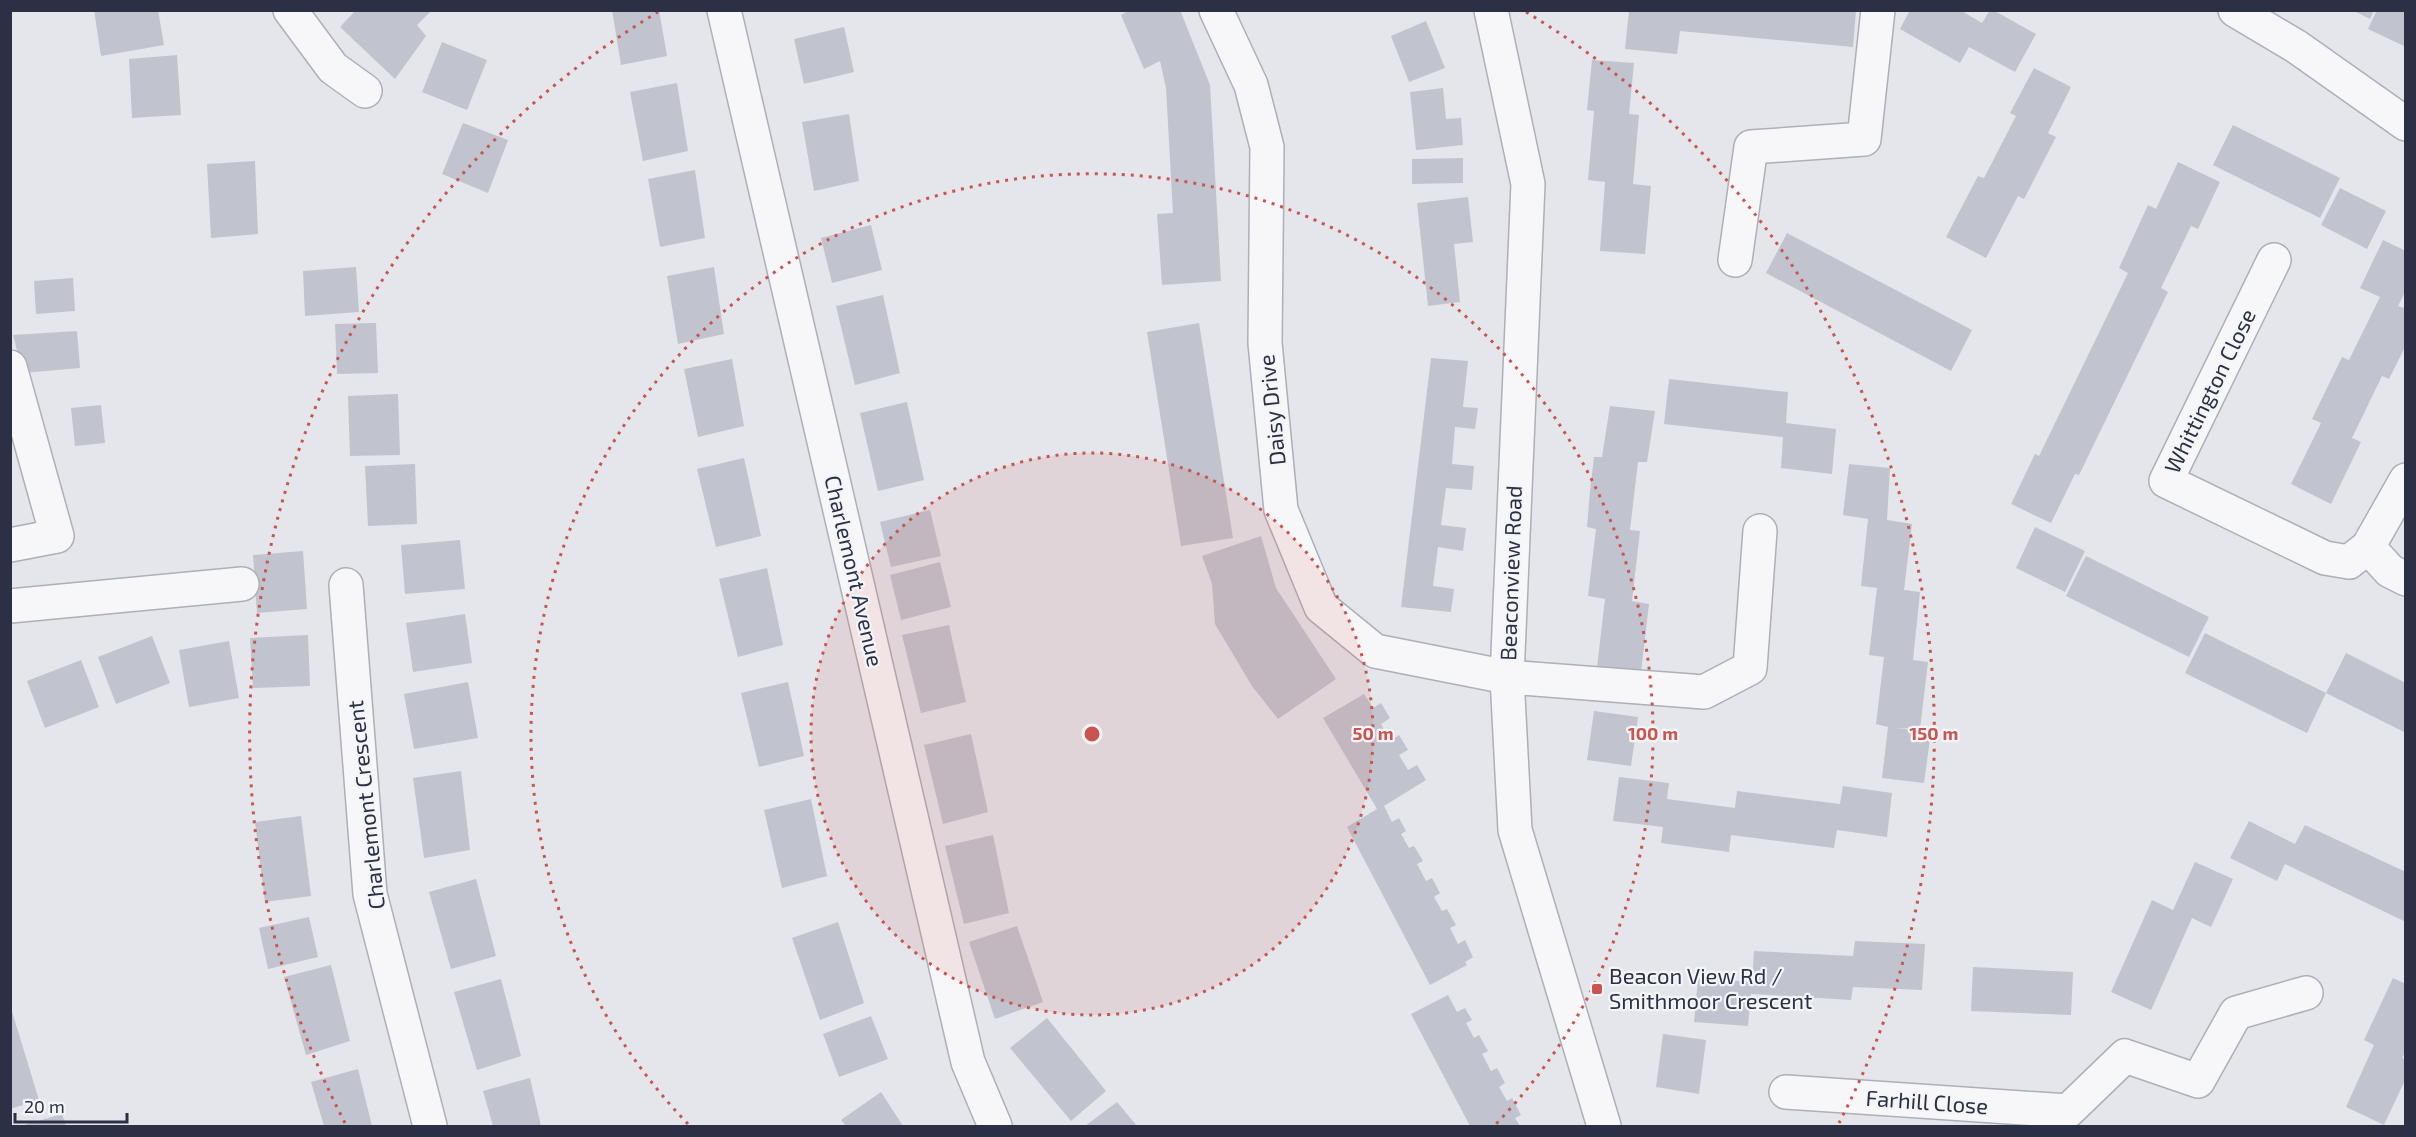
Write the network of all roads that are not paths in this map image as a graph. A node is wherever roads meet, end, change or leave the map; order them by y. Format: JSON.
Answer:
{"nodes":[{"id":1,"x":290,"y":10,"type":"edge"},
{"id":2,"x":724,"y":10,"type":"edge"},
{"id":3,"x":1216,"y":10,"type":"edge"},
{"id":4,"x":1491,"y":10,"type":"edge"},
{"id":5,"x":1878,"y":10,"type":"edge"},
{"id":6,"x":2235,"y":10,"type":"edge"},
{"id":7,"x":365,"y":92,"type":"dead end"},
{"id":8,"x":2406,"y":124,"type":"edge"},
{"id":9,"x":1735,"y":260,"type":"dead end"},
{"id":10,"x":2274,"y":260,"type":"dead end"},
{"id":11,"x":10,"y":367,"type":"edge"},
{"id":12,"x":2406,"y":480,"type":"edge"},
{"id":13,"x":1760,"y":531,"type":"dead end"},
{"id":14,"x":10,"y":545,"type":"edge"},
{"id":15,"x":2368,"y":547,"type":"junction"},
{"id":16,"x":2406,"y":579,"type":"edge"},
{"id":17,"x":242,"y":584,"type":"dead end"},
{"id":18,"x":346,"y":585,"type":"dead end"},
{"id":19,"x":10,"y":606,"type":"edge"},
{"id":20,"x":1507,"y":677,"type":"junction"},
{"id":21,"x":2306,"y":993,"type":"dead end"},
{"id":22,"x":1786,"y":1092,"type":"dead end"},
{"id":23,"x":2069,"y":1119,"type":"edge"},
{"id":24,"x":430,"y":1126,"type":"edge"},
{"id":25,"x":995,"y":1126,"type":"edge"},
{"id":26,"x":1604,"y":1126,"type":"edge"}],
"edges":[{"from":1,"to":7,"type":"street"},
{"from":2,"to":25,"type":"street","name":"Charlemont Avenue"},
{"from":3,"to":20,"type":"street","name":"Daisy Drive"},
{"from":4,"to":20,"type":"street","name":"Beaconview Road"},
{"from":5,"to":9,"type":"street"},
{"from":6,"to":8,"type":"street"},
{"from":10,"to":15,"type":"street","name":"Whittington Close"},
{"from":11,"to":14,"type":"street"},
{"from":12,"to":15,"type":"street"},
{"from":13,"to":20,"type":"street","name":"Daisy Drive"},
{"from":15,"to":16,"type":"street"},
{"from":17,"to":19,"type":"street"},
{"from":18,"to":24,"type":"street","name":"Charlemont Crescent"},
{"from":20,"to":26,"type":"street","name":"Beaconview Road"},
{"from":21,"to":23,"type":"street","name":"Farhill Close"},
{"from":22,"to":23,"type":"street","name":"Farhill Close"}]}
